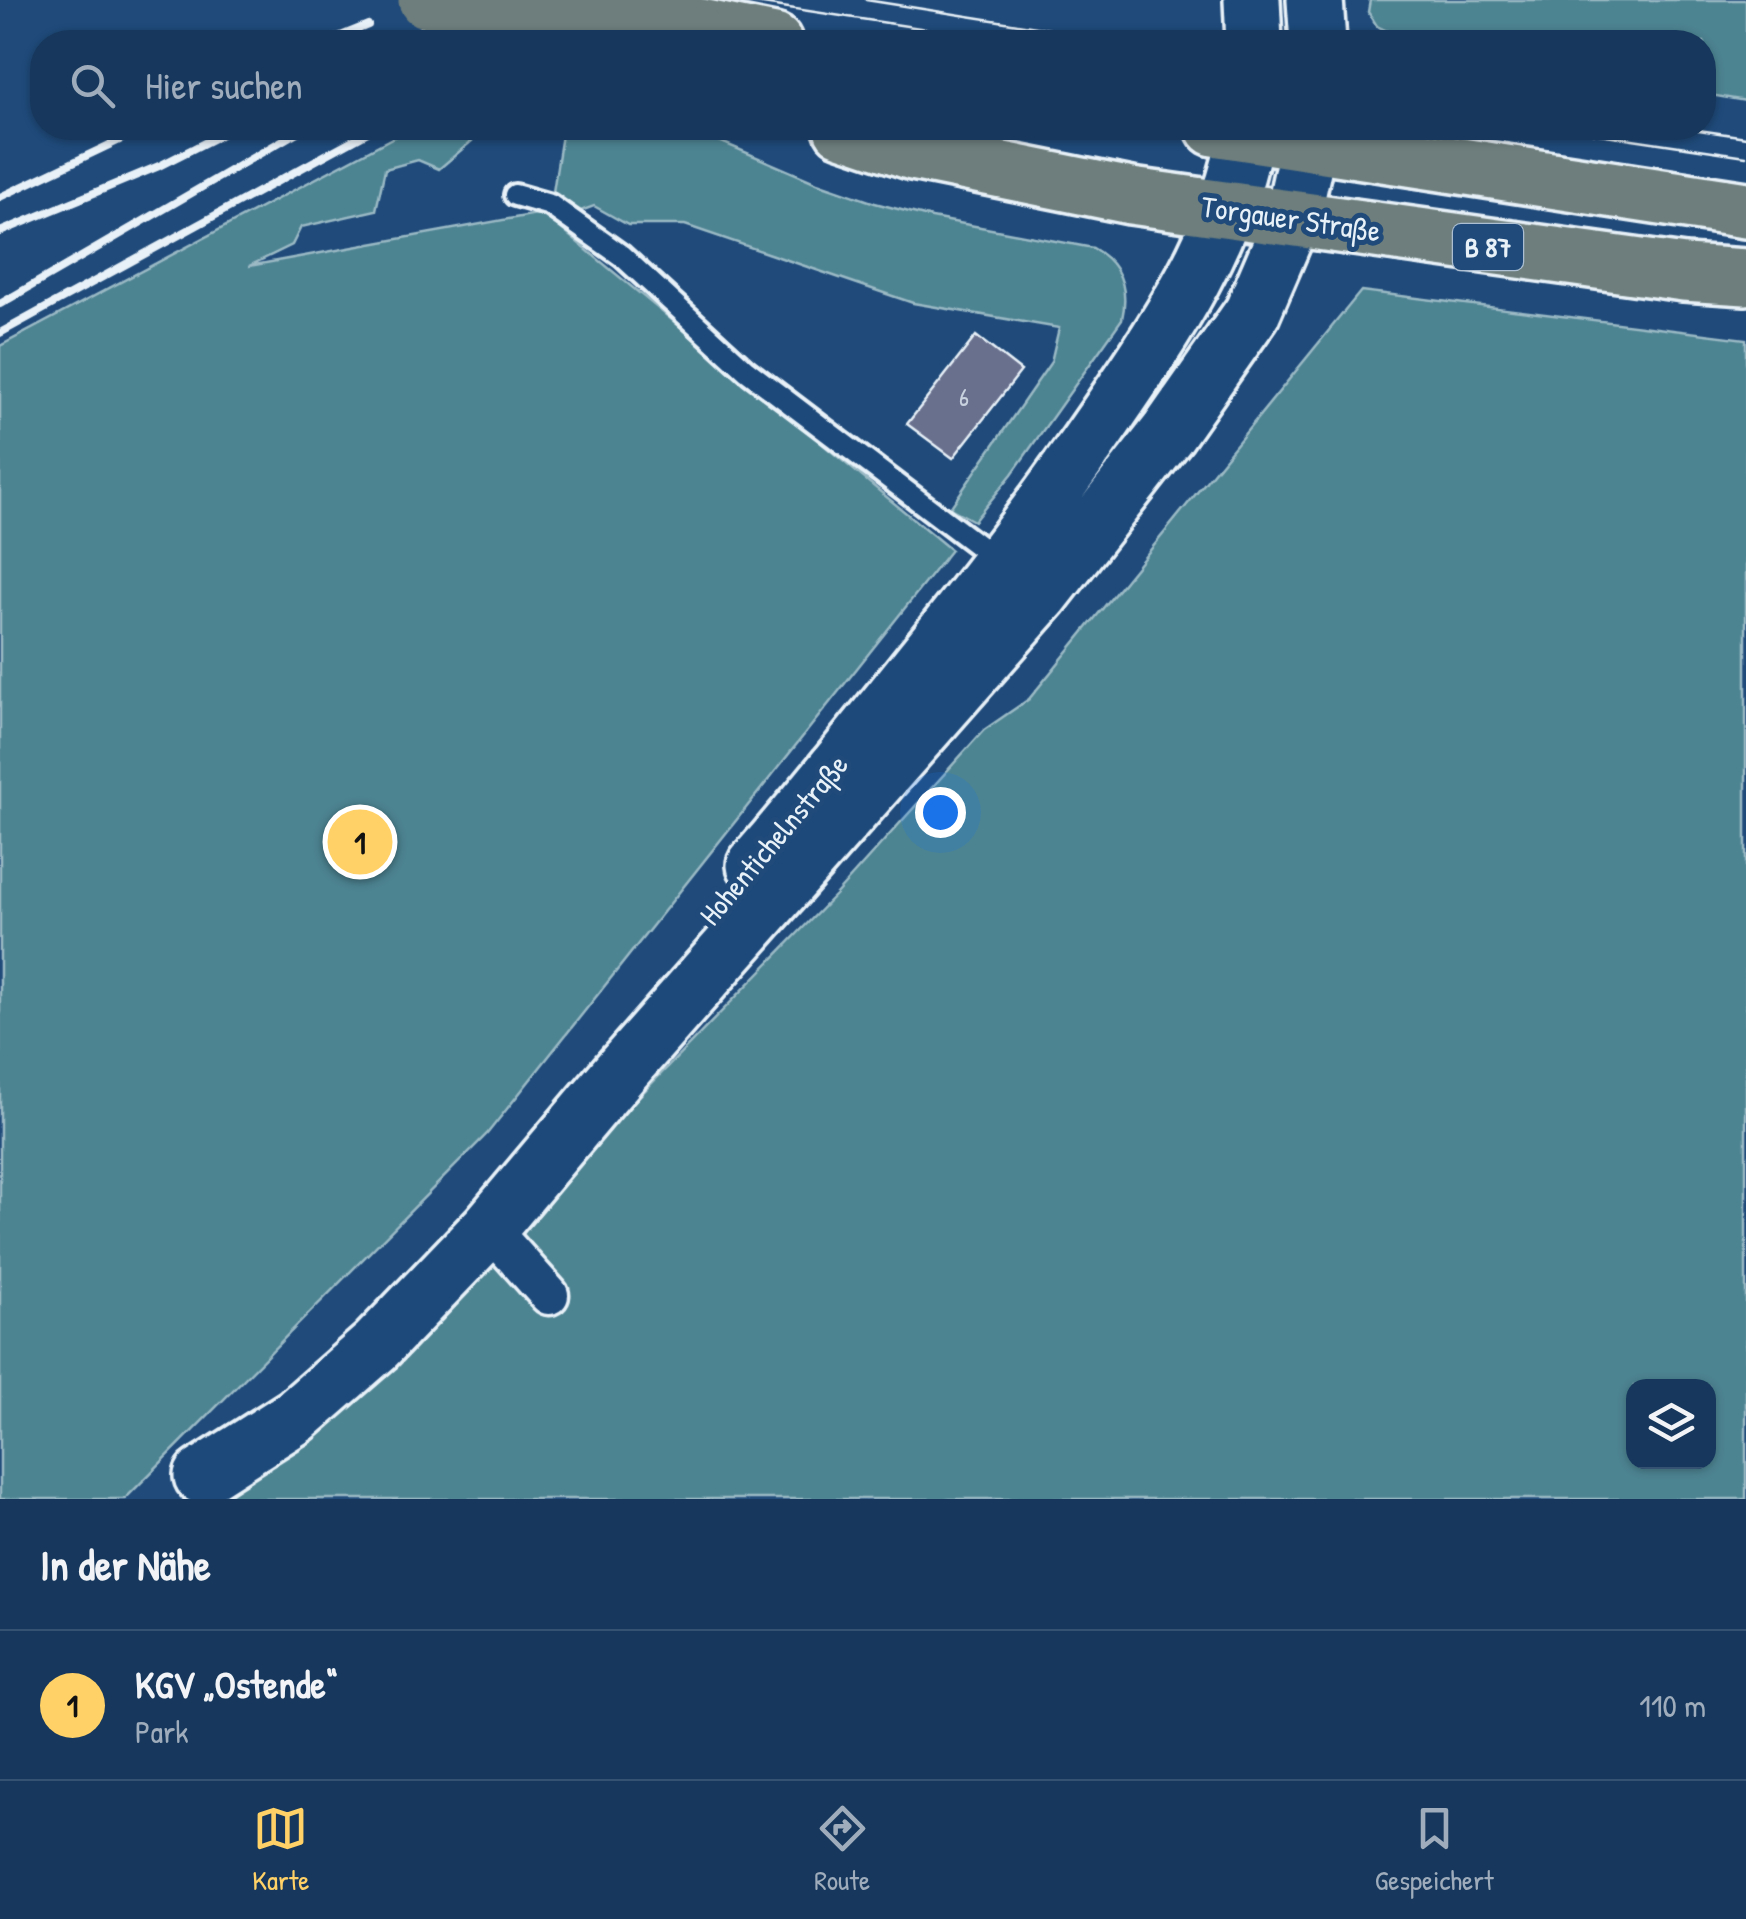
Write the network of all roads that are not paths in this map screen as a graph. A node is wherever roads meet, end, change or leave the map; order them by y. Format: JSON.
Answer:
{"nodes":[{"id":1,"x":426,"y":0,"type":"edge"},
{"id":2,"x":495,"y":0,"type":"edge"},
{"id":3,"x":1252,"y":0,"type":"edge"},
{"id":4,"x":1315,"y":0,"type":"edge"},
{"id":5,"x":1330,"y":0,"type":"edge"},
{"id":6,"x":551,"y":30,"type":"edge"},
{"id":7,"x":715,"y":30,"type":"edge"},
{"id":8,"x":1253,"y":30,"type":"edge"},
{"id":9,"x":1318,"y":30,"type":"edge"},
{"id":10,"x":1322,"y":30,"type":"edge"},
{"id":11,"x":877,"y":140,"type":"edge"},
{"id":12,"x":1234,"y":140,"type":"edge"},
{"id":13,"x":1310,"y":140,"type":"edge"},
{"id":14,"x":1340,"y":140,"type":"edge"},
{"id":15,"x":515,"y":195,"type":"dead end"},
{"id":16,"x":1224,"y":210,"type":"junction"},
{"id":17,"x":1746,"y":210,"type":"edge"},
{"id":18,"x":1292,"y":220,"type":"junction"},
{"id":19,"x":1746,"y":277,"type":"edge"},
{"id":20,"x":1021,"y":579,"type":"junction"},
{"id":21,"x":488,"y":1228,"type":"junction"},
{"id":22,"x":548,"y":1295,"type":"dead end"},
{"id":23,"x":190,"y":1488,"type":"edge"}],
"edges":[{"from":1,"to":6,"type":"main road","bridge":true},
{"from":2,"to":7,"type":"main road","bridge":true},
{"from":3,"to":8,"type":"main road"},
{"from":4,"to":9,"type":"main road"},
{"from":5,"to":10,"type":"lane"},
{"from":11,"to":16,"type":"main road","name":"Torgauer Straße","number":"B 87"},
{"from":12,"to":16,"type":"main road","name":"Hohentichelnstraße"},
{"from":13,"to":18,"type":"main road","name":"Hohentichelnstraße"},
{"from":14,"to":17,"type":"main road"},
{"from":15,"to":20,"type":"lane"},
{"from":16,"to":18,"type":"main road","name":"Torgauer Straße","number":"B 87"},
{"from":16,"to":20,"type":"main road","name":"Hohentichelnstraße"},
{"from":18,"to":19,"type":"main road","name":"Torgauer Straße","number":"B 87"},
{"from":18,"to":20,"type":"main road","name":"Hohentichelnstraße"},
{"from":20,"to":21,"type":"main road","name":"Hohentichelnstraße"},
{"from":20,"to":23,"type":"main road","name":"Hohentichelnstraße"},
{"from":21,"to":22,"type":"street"},
{"from":21,"to":23,"type":"main road","name":"Hohentichelnstraße"}]}
